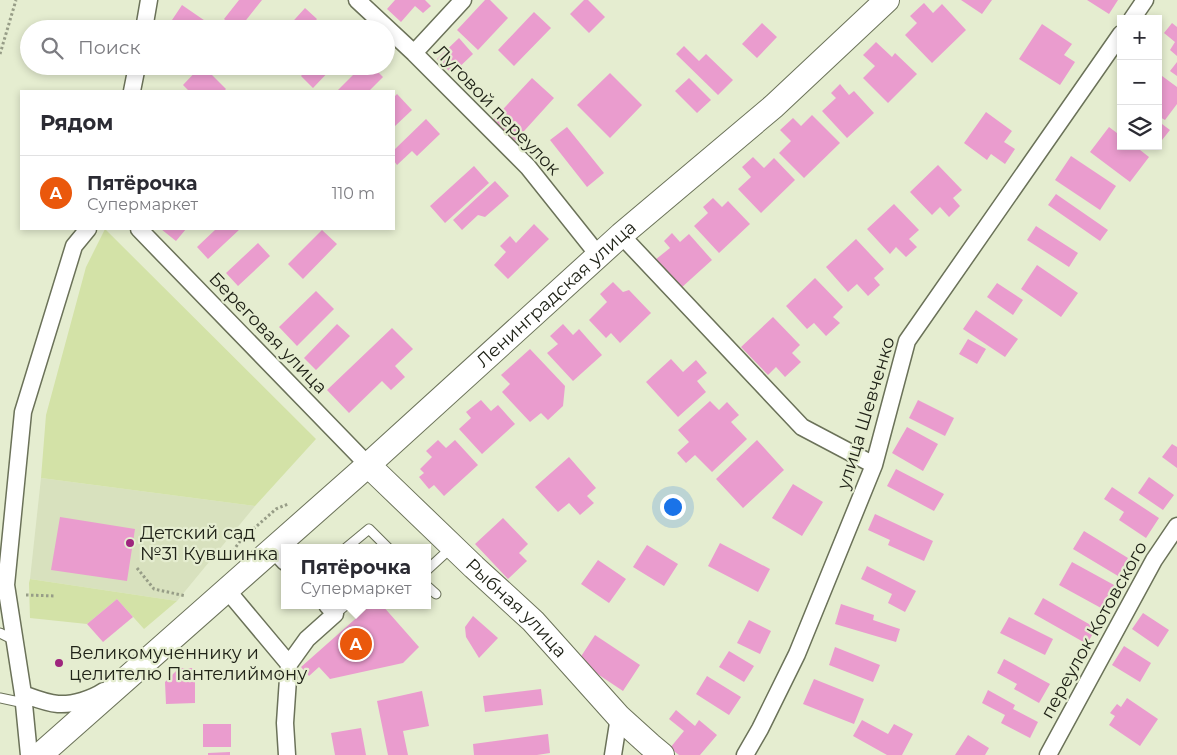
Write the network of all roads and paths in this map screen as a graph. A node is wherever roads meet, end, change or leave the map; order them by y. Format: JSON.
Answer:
{"nodes":[{"id":1,"x":16,"y":0,"type":"edge"},
{"id":2,"x":149,"y":0,"type":"edge"},
{"id":3,"x":357,"y":0,"type":"edge"},
{"id":4,"x":463,"y":0,"type":"edge"},
{"id":5,"x":887,"y":0,"type":"edge"},
{"id":6,"x":1145,"y":0,"type":"edge"},
{"id":7,"x":1135,"y":15,"type":"edge"},
{"id":8,"x":146,"y":20,"type":"edge"},
{"id":9,"x":378,"y":20,"type":"edge"},
{"id":10,"x":395,"y":36,"type":"edge"},
{"id":11,"x":1117,"y":40,"type":"edge"},
{"id":12,"x":0,"y":54,"type":"edge"},
{"id":13,"x":414,"y":54,"type":"junction"},
{"id":14,"x":135,"y":75,"type":"edge"},
{"id":15,"x":132,"y":90,"type":"edge"},
{"id":16,"x":87,"y":230,"type":"edge"},
{"id":17,"x":140,"y":230,"type":"edge"},
{"id":18,"x":621,"y":235,"type":"junction"},
{"id":19,"x":599,"y":256,"type":"junction"},
{"id":20,"x":874,"y":465,"type":"junction"},
{"id":21,"x":368,"y":466,"type":"junction"},
{"id":22,"x":294,"y":503,"type":"dead end"},
{"id":23,"x":1177,"y":526,"type":"edge"},
{"id":24,"x":291,"y":544,"type":"edge"},
{"id":25,"x":351,"y":544,"type":"edge"},
{"id":26,"x":384,"y":544,"type":"edge"},
{"id":27,"x":452,"y":546,"type":"junction"},
{"id":28,"x":279,"y":556,"type":"edge"},
{"id":29,"x":225,"y":562,"type":"dead end"},
{"id":30,"x":431,"y":566,"type":"edge"},
{"id":31,"x":227,"y":590,"type":"junction"},
{"id":32,"x":431,"y":590,"type":"edge"},
{"id":33,"x":436,"y":594,"type":"dead end"},
{"id":34,"x":22,"y":595,"type":"dead end"},
{"id":35,"x":56,"y":596,"type":"dead end"},
{"id":36,"x":335,"y":609,"type":"edge"},
{"id":37,"x":7,"y":636,"type":"edge"},
{"id":38,"x":289,"y":664,"type":"junction"},
{"id":39,"x":135,"y":672,"type":"junction"},
{"id":40,"x":0,"y":698,"type":"edge"},
{"id":41,"x":23,"y":699,"type":"junction"},
{"id":42,"x":619,"y":717,"type":"junction"},
{"id":43,"x":29,"y":755,"type":"edge"},
{"id":44,"x":40,"y":755,"type":"edge"},
{"id":45,"x":287,"y":755,"type":"edge"},
{"id":46,"x":613,"y":755,"type":"edge"},
{"id":47,"x":662,"y":755,"type":"edge"},
{"id":48,"x":745,"y":755,"type":"edge"},
{"id":49,"x":1048,"y":755,"type":"edge"}],
"edges":[{"from":1,"to":12,"type":"path"},
{"from":2,"to":8,"type":"street"},
{"from":3,"to":9,"type":"street","name":"Луговой переулок"},
{"from":4,"to":13,"type":"street"},
{"from":5,"to":18,"type":"street","name":"Ленинградская улица"},
{"from":6,"to":7,"type":"street"},
{"from":10,"to":13,"type":"street","name":"Луговой переулок"},
{"from":11,"to":20,"type":"street","name":"улица Шевченко"},
{"from":13,"to":19,"type":"street","name":"Луговой переулок"},
{"from":14,"to":15,"type":"street"},
{"from":16,"to":37,"type":"street"},
{"from":17,"to":21,"type":"street","name":"Береговая улица"},
{"from":18,"to":19,"type":"street","name":"Ленинградская улица"},
{"from":18,"to":20,"type":"street"},
{"from":19,"to":21,"type":"street","name":"Ленинградская улица"},
{"from":20,"to":48,"type":"street","name":"улица Шевченко"},
{"from":21,"to":24,"type":"street","name":"Ленинградская улица"},
{"from":21,"to":27,"type":"street","name":"Рыбная улица"},
{"from":22,"to":29,"type":"path"},
{"from":23,"to":49,"type":"street","name":"переулок Котовского"},
{"from":25,"to":26,"type":"lane"},
{"from":27,"to":30,"type":"lane"},
{"from":27,"to":42,"type":"street","name":"Рыбная улица"},
{"from":28,"to":31,"type":"street","name":"Ленинградская улица"},
{"from":31,"to":38,"type":"street"},
{"from":31,"to":39,"type":"street","name":"Ленинградская улица"},
{"from":32,"to":33,"type":"lane"},
{"from":34,"to":35,"type":"path"},
{"from":36,"to":38,"type":"street"},
{"from":37,"to":41,"type":"street"},
{"from":38,"to":45,"type":"street"},
{"from":39,"to":41,"type":"street"},
{"from":39,"to":44,"type":"street","name":"Ленинградская улица"},
{"from":40,"to":41,"type":"lane"},
{"from":41,"to":43,"type":"street"},
{"from":42,"to":46,"type":"street"},
{"from":42,"to":47,"type":"street","name":"Рыбная улица"}]}
